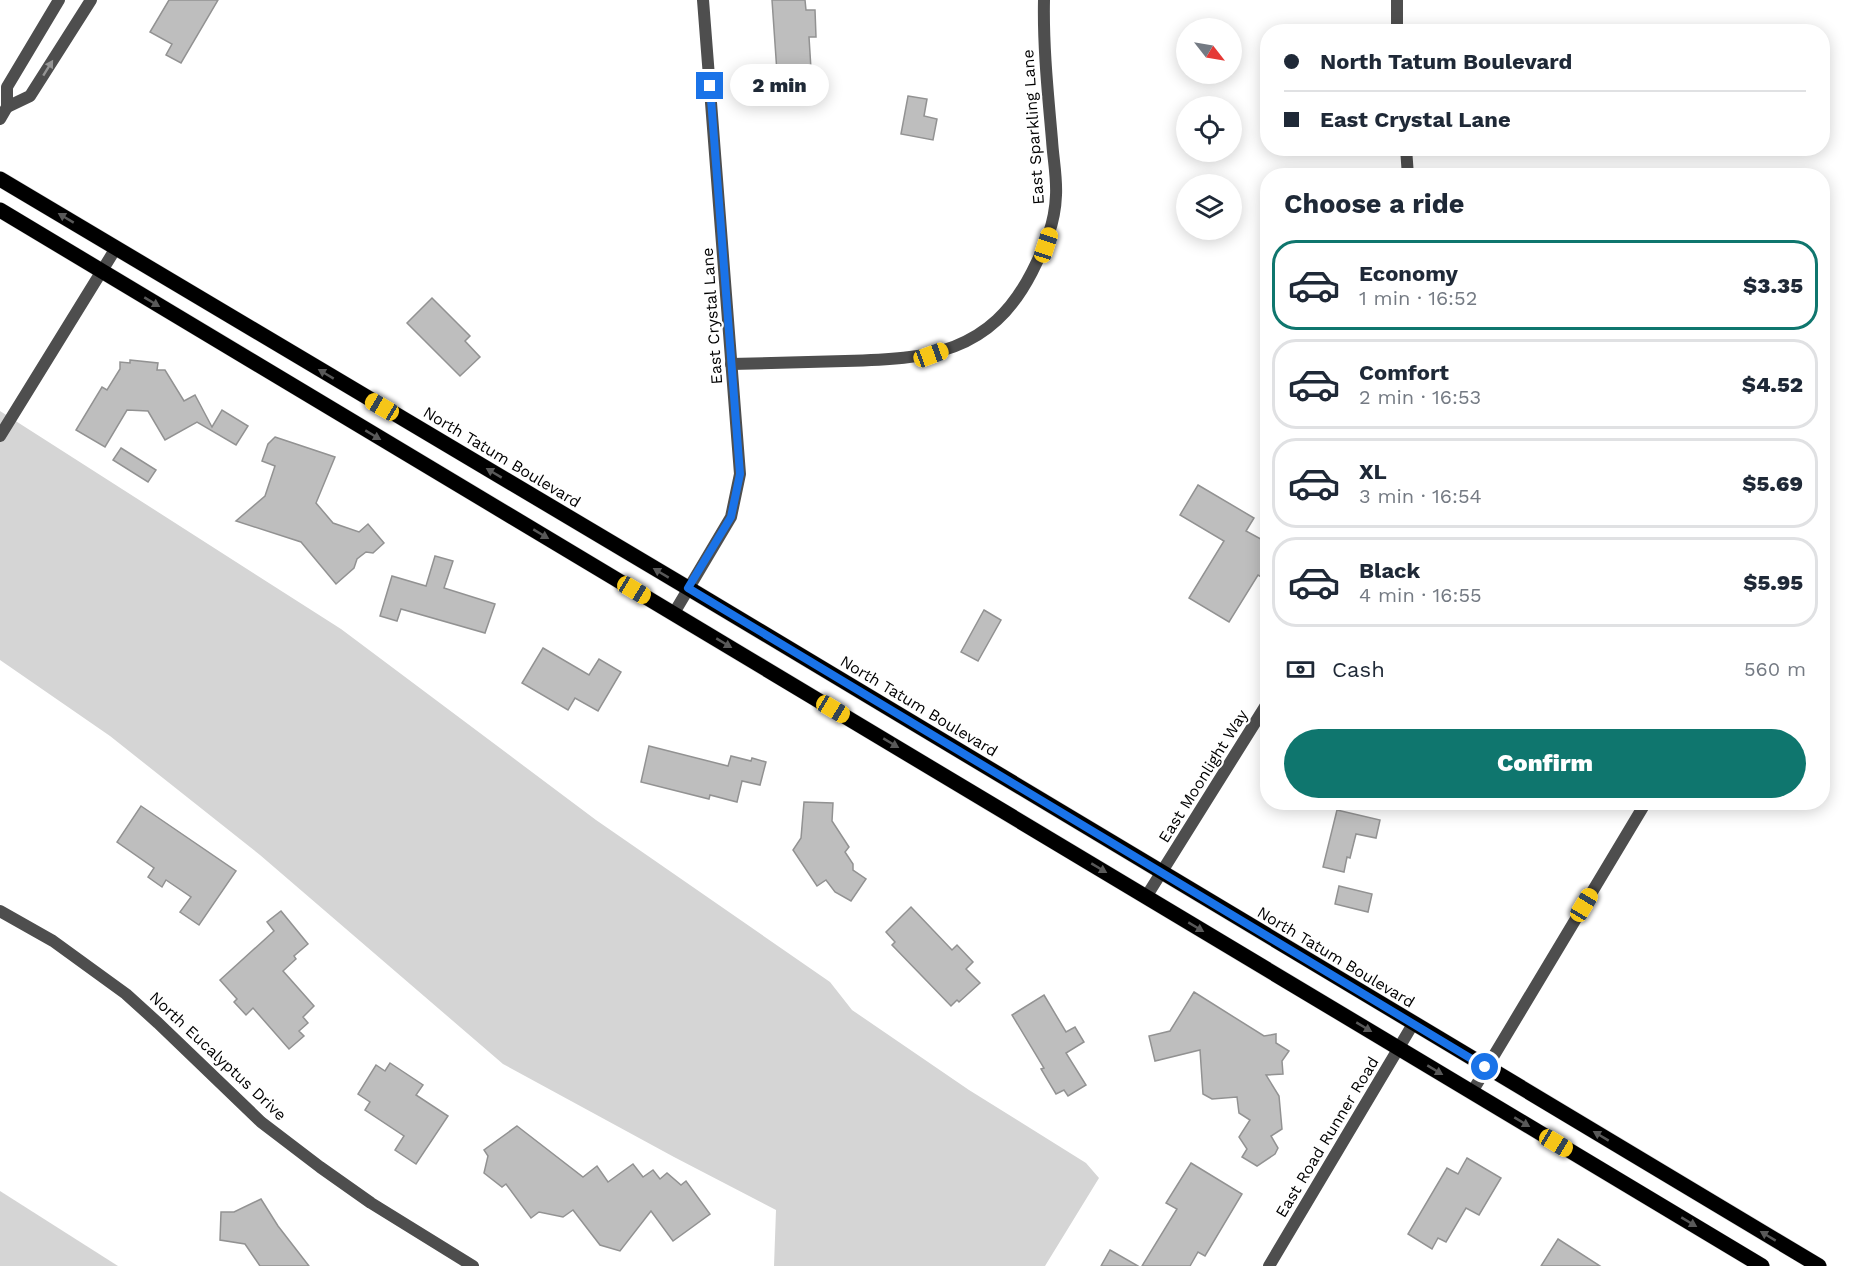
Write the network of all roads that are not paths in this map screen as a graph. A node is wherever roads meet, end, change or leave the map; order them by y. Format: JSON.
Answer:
{"nodes":[{"id":1,"x":59,"y":0,"type":"edge"},
{"id":2,"x":91,"y":0,"type":"edge"},
{"id":3,"x":703,"y":0,"type":"edge"},
{"id":4,"x":1044,"y":0,"type":"edge"},
{"id":5,"x":1397,"y":0,"type":"edge"},
{"id":6,"x":1396,"y":24,"type":"edge"},
{"id":7,"x":7,"y":107,"type":"junction"},
{"id":8,"x":0,"y":118,"type":"edge"},
{"id":9,"x":0,"y":179,"type":"edge"},
{"id":10,"x":0,"y":210,"type":"edge"},
{"id":11,"x":116,"y":248,"type":"junction"},
{"id":12,"x":102,"y":272,"type":"junction"},
{"id":13,"x":731,"y":364,"type":"junction"},
{"id":14,"x":0,"y":436,"type":"edge"},
{"id":15,"x":688,"y":588,"type":"junction"},
{"id":16,"x":674,"y":613,"type":"junction"},
{"id":17,"x":1260,"y":715,"type":"edge"},
{"id":18,"x":1641,"y":810,"type":"edge"},
{"id":19,"x":1161,"y":873,"type":"junction"},
{"id":20,"x":1146,"y":897,"type":"junction"},
{"id":21,"x":0,"y":911,"type":"edge"},
{"id":22,"x":1413,"y":1024,"type":"junction"},
{"id":23,"x":1399,"y":1048,"type":"junction"},
{"id":24,"x":1485,"y":1067,"type":"junction"},
{"id":25,"x":1472,"y":1092,"type":"junction"},
{"id":26,"x":473,"y":1266,"type":"edge"},
{"id":27,"x":1269,"y":1266,"type":"edge"},
{"id":28,"x":1762,"y":1266,"type":"edge"},
{"id":29,"x":1819,"y":1266,"type":"edge"}],
"edges":[{"from":1,"to":7,"type":"street"},
{"from":7,"to":2,"type":"street","one_way":true},
{"from":3,"to":13,"type":"street","name":"East Crystal Lane"},
{"from":4,"to":13,"type":"street","name":"East Sparkling Lane"},
{"from":5,"to":6,"type":"street"},
{"from":7,"to":8,"type":"street"},
{"from":11,"to":9,"type":"main road","name":"North Tatum Boulevard","one_way":true},
{"from":10,"to":12,"type":"main road"},
{"from":11,"to":12,"type":"street"},
{"from":15,"to":11,"type":"main road","name":"North Tatum Boulevard","one_way":true},
{"from":12,"to":14,"type":"street"},
{"from":12,"to":16,"type":"main road","one_way":true},
{"from":13,"to":15,"type":"street","name":"East Crystal Lane"},
{"from":15,"to":16,"type":"street","name":"East Crystal Lane"},
{"from":15,"to":19,"type":"main road","name":"North Tatum Boulevard"},
{"from":16,"to":20,"type":"main road","one_way":true},
{"from":17,"to":19,"type":"street","name":"East Moonlight Way"},
{"from":18,"to":24,"type":"street"},
{"from":19,"to":20,"type":"street","name":"East Moonlight Way"},
{"from":19,"to":22,"type":"main road","name":"North Tatum Boulevard"},
{"from":20,"to":23,"type":"main road","one_way":true},
{"from":21,"to":26,"type":"street","name":"North Eucalyptus Drive"},
{"from":22,"to":23,"type":"street","name":"East Road Runner Road"},
{"from":22,"to":24,"type":"main road","name":"North Tatum Boulevard"},
{"from":23,"to":25,"type":"main road","one_way":true},
{"from":23,"to":27,"type":"street","name":"East Road Runner Road"},
{"from":24,"to":25,"type":"street"},
{"from":29,"to":24,"type":"main road","name":"North Tatum Boulevard","one_way":true},
{"from":25,"to":28,"type":"main road","one_way":true}]}
